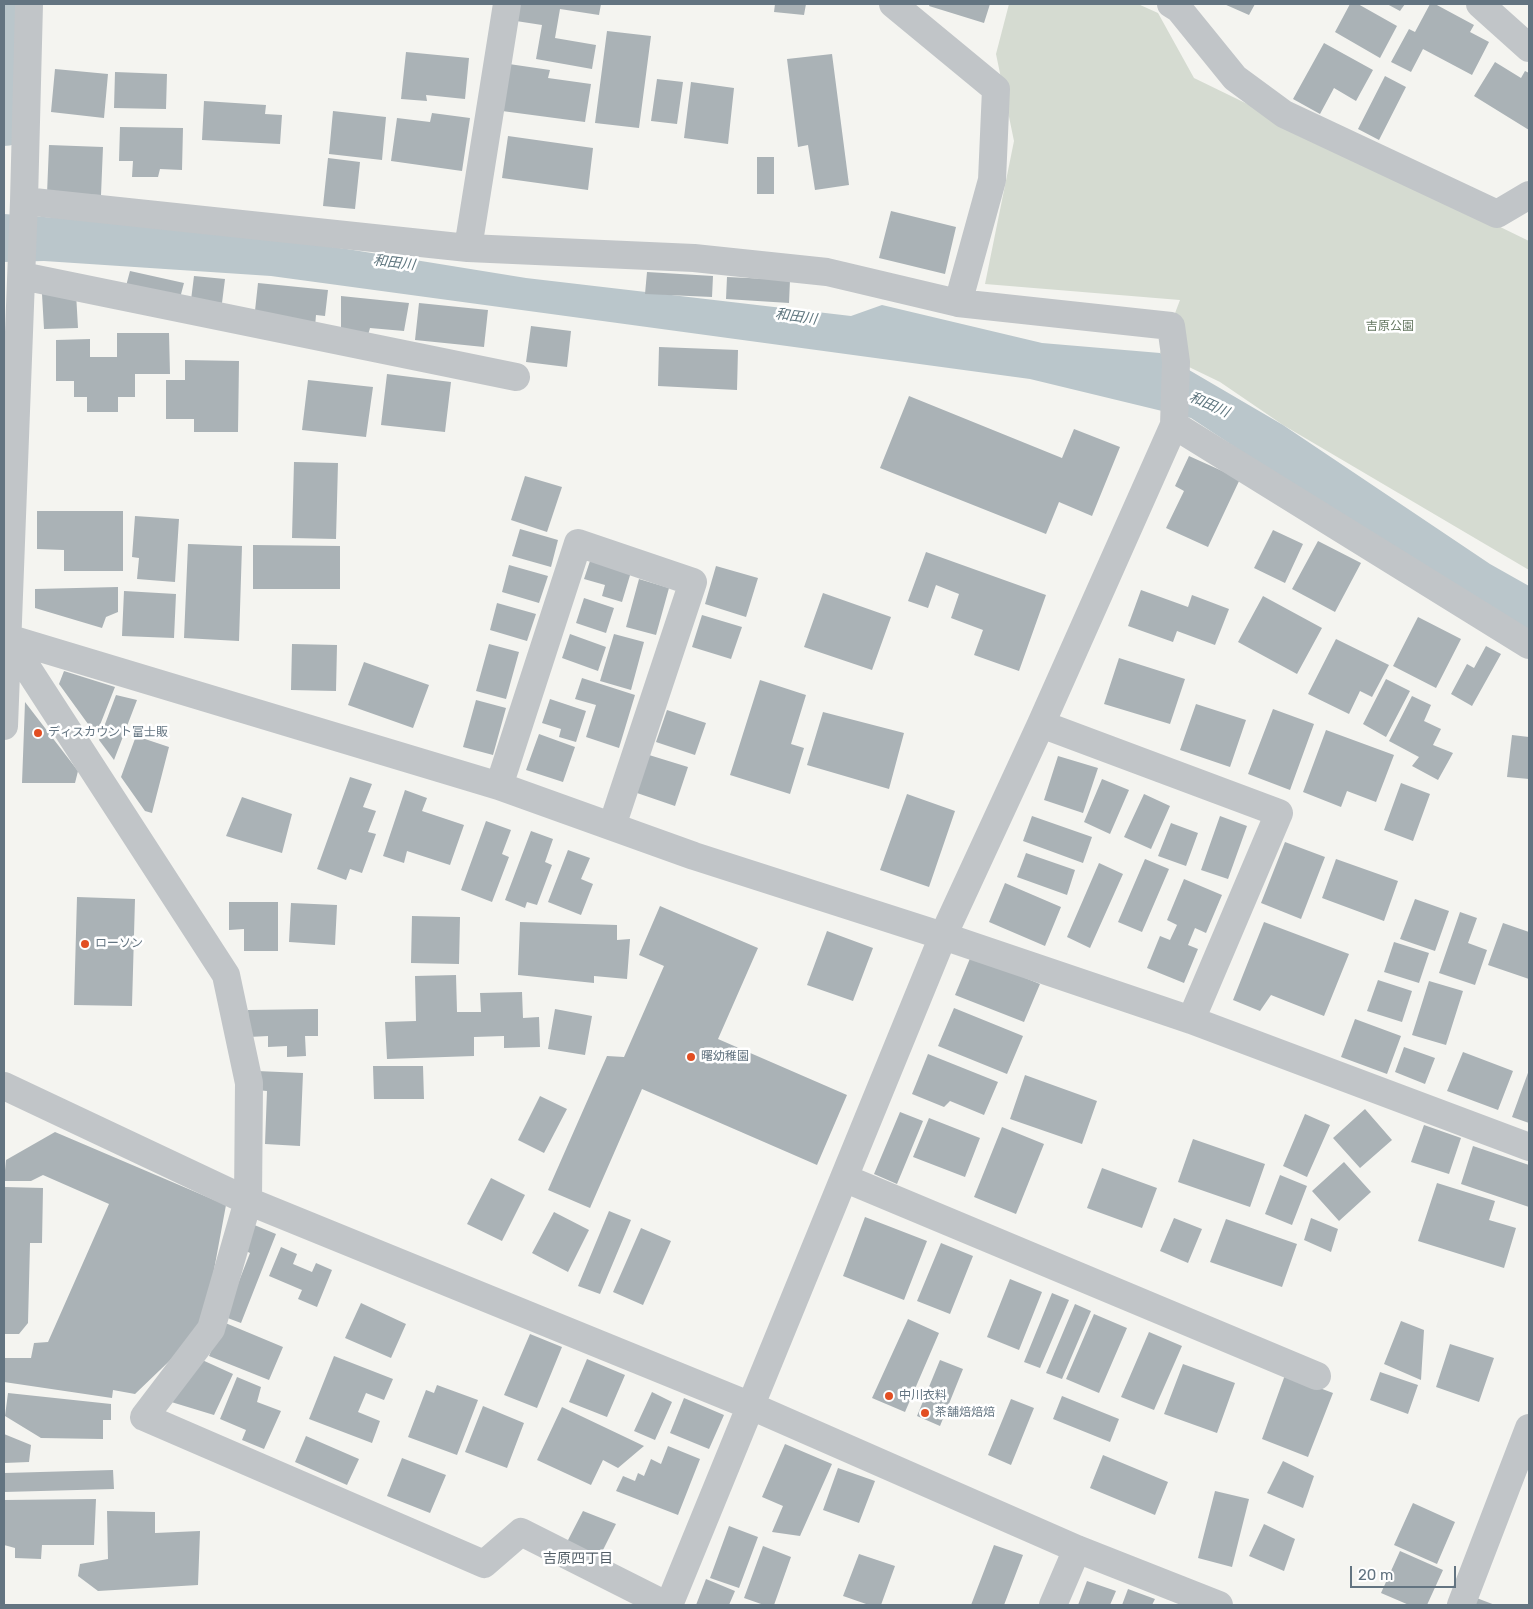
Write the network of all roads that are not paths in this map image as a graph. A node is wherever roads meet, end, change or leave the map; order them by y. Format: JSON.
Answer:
{"nodes":[{"id":1,"x":29,"y":4,"type":"edge"},
{"id":2,"x":507,"y":4,"type":"edge"},
{"id":3,"x":893,"y":4,"type":"edge"},
{"id":4,"x":1171,"y":4,"type":"edge"},
{"id":5,"x":1480,"y":4,"type":"edge"},
{"id":6,"x":1529,"y":48,"type":"edge"},
{"id":7,"x":1529,"y":195,"type":"edge"},
{"id":8,"x":24,"y":201,"type":"junction"},
{"id":9,"x":468,"y":248,"type":"junction"},
{"id":10,"x":22,"y":276,"type":"junction"},
{"id":11,"x":958,"y":303,"type":"junction"},
{"id":12,"x":516,"y":377,"type":"dead end"},
{"id":13,"x":1174,"y":424,"type":"junction"},
{"id":14,"x":6,"y":638,"type":"edge"},
{"id":15,"x":1529,"y":645,"type":"edge"},
{"id":16,"x":1042,"y":724,"type":"junction"},
{"id":17,"x":4,"y":726,"type":"edge"},
{"id":18,"x":499,"y":786,"type":"junction"},
{"id":19,"x":612,"y":826,"type":"junction"},
{"id":20,"x":943,"y":936,"type":"junction"},
{"id":21,"x":1191,"y":1020,"type":"junction"},
{"id":22,"x":4,"y":1086,"type":"edge"},
{"id":23,"x":1529,"y":1148,"type":"edge"},
{"id":24,"x":844,"y":1178,"type":"junction"},
{"id":25,"x":248,"y":1201,"type":"junction"},
{"id":26,"x":1317,"y":1376,"type":"dead end"},
{"id":27,"x":751,"y":1406,"type":"junction"},
{"id":28,"x":1529,"y":1428,"type":"edge"},
{"id":29,"x":1077,"y":1549,"type":"junction"},
{"id":30,"x":668,"y":1605,"type":"edge"},
{"id":31,"x":1053,"y":1605,"type":"edge"},
{"id":32,"x":1219,"y":1605,"type":"edge"},
{"id":33,"x":1461,"y":1605,"type":"edge"}],
"edges":[{"from":1,"to":8,"type":"street"},
{"from":2,"to":9,"type":"street"},
{"from":3,"to":11,"type":"street"},
{"from":4,"to":7,"type":"street"},
{"from":5,"to":6,"type":"street"},
{"from":8,"to":9,"type":"street"},
{"from":8,"to":10,"type":"street"},
{"from":9,"to":11,"type":"street"},
{"from":10,"to":12,"type":"street"},
{"from":10,"to":14,"type":"street"},
{"from":11,"to":13,"type":"street"},
{"from":13,"to":15,"type":"street"},
{"from":13,"to":16,"type":"street"},
{"from":14,"to":17,"type":"street"},
{"from":14,"to":18,"type":"street"},
{"from":14,"to":25,"type":"street"},
{"from":16,"to":20,"type":"street"},
{"from":16,"to":21,"type":"street"},
{"from":18,"to":19,"type":"street"},
{"from":18,"to":19,"type":"street"},
{"from":19,"to":20,"type":"street"},
{"from":20,"to":21,"type":"street"},
{"from":20,"to":24,"type":"street"},
{"from":21,"to":23,"type":"street"},
{"from":22,"to":25,"type":"street"},
{"from":24,"to":26,"type":"street"},
{"from":24,"to":27,"type":"street"},
{"from":25,"to":27,"type":"street"},
{"from":25,"to":30,"type":"street"},
{"from":27,"to":29,"type":"street"},
{"from":27,"to":30,"type":"street"},
{"from":28,"to":33,"type":"street"},
{"from":29,"to":31,"type":"street"},
{"from":29,"to":32,"type":"street"}]}
